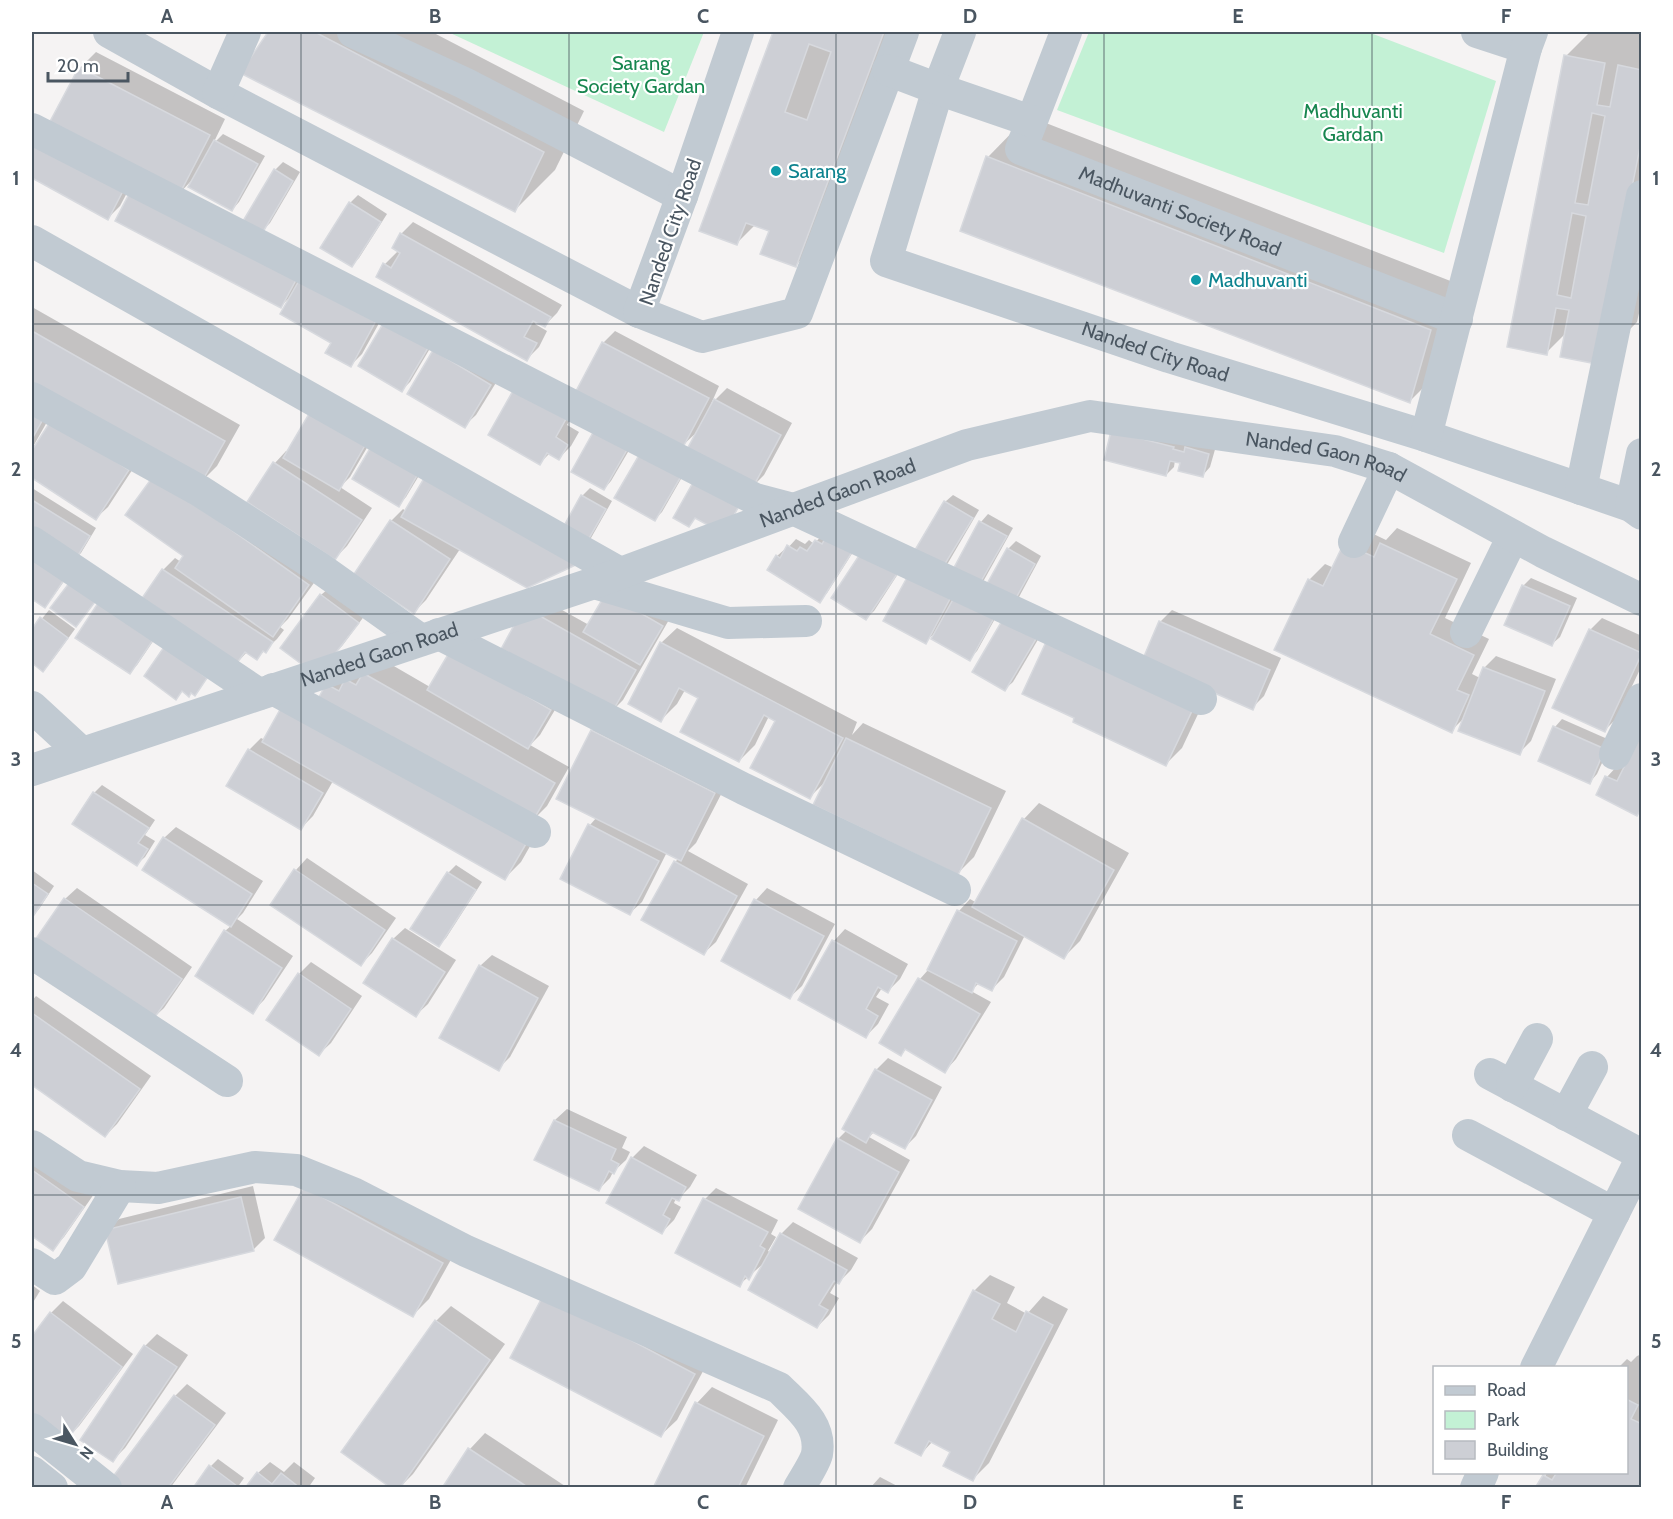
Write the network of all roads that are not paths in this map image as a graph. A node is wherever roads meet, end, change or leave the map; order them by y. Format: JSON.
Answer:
{"nodes":[{"id":1,"x":109,"y":32,"type":"edge"},
{"id":2,"x":245,"y":32,"type":"edge"},
{"id":3,"x":353,"y":32,"type":"edge"},
{"id":4,"x":738,"y":32,"type":"edge"},
{"id":5,"x":903,"y":32,"type":"edge"},
{"id":6,"x":960,"y":32,"type":"edge"},
{"id":7,"x":1066,"y":32,"type":"edge"},
{"id":8,"x":1477,"y":32,"type":"edge"},
{"id":9,"x":1529,"y":40,"type":"edge"},
{"id":10,"x":888,"y":70,"type":"junction"},
{"id":11,"x":938,"y":89,"type":"junction"},
{"id":12,"x":218,"y":93,"type":"junction"},
{"id":13,"x":1032,"y":122,"type":"junction"},
{"id":14,"x":32,"y":129,"type":"edge"},
{"id":15,"x":682,"y":196,"type":"junction"},
{"id":16,"x":1641,"y":196,"type":"edge"},
{"id":17,"x":32,"y":241,"type":"edge"},
{"id":18,"x":639,"y":312,"type":"junction"},
{"id":19,"x":1456,"y":319,"type":"junction"},
{"id":20,"x":32,"y":398,"type":"edge"},
{"id":21,"x":1426,"y":436,"type":"junction"},
{"id":22,"x":1639,"y":465,"type":"edge"},
{"id":23,"x":1389,"y":468,"type":"junction"},
{"id":24,"x":1581,"y":489,"type":"junction"},
{"id":25,"x":793,"y":509,"type":"junction"},
{"id":26,"x":1636,"y":510,"type":"edge"},
{"id":27,"x":1513,"y":536,"type":"junction"},
{"id":28,"x":32,"y":542,"type":"edge"},
{"id":29,"x":1354,"y":542,"type":"dead end"},
{"id":30,"x":607,"y":578,"type":"junction"},
{"id":31,"x":1641,"y":600,"type":"edge"},
{"id":32,"x":806,"y":621,"type":"dead end"},
{"id":33,"x":1466,"y":632,"type":"dead end"},
{"id":34,"x":430,"y":637,"type":"junction"},
{"id":35,"x":266,"y":692,"type":"junction"},
{"id":36,"x":1201,"y":699,"type":"dead end"},
{"id":37,"x":1641,"y":699,"type":"edge"},
{"id":38,"x":32,"y":707,"type":"edge"},
{"id":39,"x":81,"y":753,"type":"junction"},
{"id":40,"x":1615,"y":754,"type":"dead end"},
{"id":41,"x":32,"y":770,"type":"edge"},
{"id":42,"x":535,"y":832,"type":"dead end"},
{"id":43,"x":955,"y":890,"type":"dead end"},
{"id":44,"x":32,"y":953,"type":"edge"},
{"id":45,"x":1537,"y":1039,"type":"dead end"},
{"id":46,"x":1592,"y":1067,"type":"dead end"},
{"id":47,"x":227,"y":1081,"type":"dead end"},
{"id":48,"x":1566,"y":1115,"type":"junction"},
{"id":49,"x":1468,"y":1136,"type":"dead end"},
{"id":50,"x":32,"y":1146,"type":"edge"},
{"id":51,"x":1641,"y":1155,"type":"edge"},
{"id":52,"x":1641,"y":1161,"type":"edge"},
{"id":53,"x":120,"y":1186,"type":"junction"},
{"id":54,"x":1614,"y":1213,"type":"junction"},
{"id":55,"x":32,"y":1264,"type":"edge"},
{"id":56,"x":1537,"y":1366,"type":"edge"},
{"id":57,"x":32,"y":1429,"type":"edge"},
{"id":58,"x":32,"y":1472,"type":"edge"},
{"id":59,"x":1483,"y":1474,"type":"edge"},
{"id":60,"x":52,"y":1488,"type":"edge"},
{"id":61,"x":106,"y":1488,"type":"edge"},
{"id":62,"x":799,"y":1488,"type":"edge"},
{"id":63,"x":1476,"y":1488,"type":"edge"}],
"edges":[{"from":1,"to":12,"type":"street"},
{"from":2,"to":12,"type":"street"},
{"from":3,"to":15,"type":"street"},
{"from":4,"to":15,"type":"street","name":"Nanded City Road"},
{"from":5,"to":10,"type":"street"},
{"from":6,"to":11,"type":"street"},
{"from":7,"to":13,"type":"street","name":"Madhuvanti Society Road"},
{"from":8,"to":9,"type":"street"},
{"from":9,"to":19,"type":"street"},
{"from":10,"to":11,"type":"street"},
{"from":10,"to":18,"type":"street","name":"Nanded City Road"},
{"from":11,"to":13,"type":"street"},
{"from":11,"to":21,"type":"street","name":"Nanded City Road"},
{"from":12,"to":18,"type":"street"},
{"from":13,"to":19,"type":"street","name":"Madhuvanti Society Road"},
{"from":14,"to":25,"type":"street"},
{"from":15,"to":18,"type":"street","name":"Nanded City Road"},
{"from":16,"to":24,"type":"street"},
{"from":17,"to":30,"type":"street"},
{"from":19,"to":21,"type":"street"},
{"from":20,"to":34,"type":"street"},
{"from":21,"to":24,"type":"street","name":"Nanded City Road"},
{"from":22,"to":26,"type":"street"},
{"from":23,"to":25,"type":"street","name":"Nanded Gaon Road"},
{"from":23,"to":27,"type":"street","name":"Nanded Gaon Road"},
{"from":23,"to":29,"type":"street"},
{"from":24,"to":26,"type":"street","name":"Nanded City Road"},
{"from":25,"to":30,"type":"street","name":"Nanded Gaon Road"},
{"from":25,"to":36,"type":"street"},
{"from":27,"to":31,"type":"street","name":"Nanded Gaon Road"},
{"from":27,"to":33,"type":"street"},
{"from":28,"to":35,"type":"street"},
{"from":30,"to":32,"type":"street"},
{"from":30,"to":34,"type":"street","name":"Nanded Gaon Road"},
{"from":34,"to":35,"type":"street","name":"Nanded Gaon Road"},
{"from":34,"to":43,"type":"street"},
{"from":35,"to":39,"type":"street","name":"Nanded Gaon Road"},
{"from":35,"to":42,"type":"street"},
{"from":37,"to":40,"type":"street"},
{"from":38,"to":39,"type":"street"},
{"from":39,"to":41,"type":"street","name":"Nanded Gaon Road"},
{"from":44,"to":47,"type":"street"},
{"from":45,"to":48,"type":"street"},
{"from":46,"to":48,"type":"street"},
{"from":48,"to":51,"type":"street"},
{"from":49,"to":54,"type":"street"},
{"from":50,"to":53,"type":"street"},
{"from":52,"to":54,"type":"street"},
{"from":53,"to":55,"type":"street"},
{"from":53,"to":62,"type":"street"},
{"from":54,"to":56,"type":"street"},
{"from":57,"to":61,"type":"street"},
{"from":58,"to":60,"type":"street"},
{"from":59,"to":63,"type":"street"}]}
